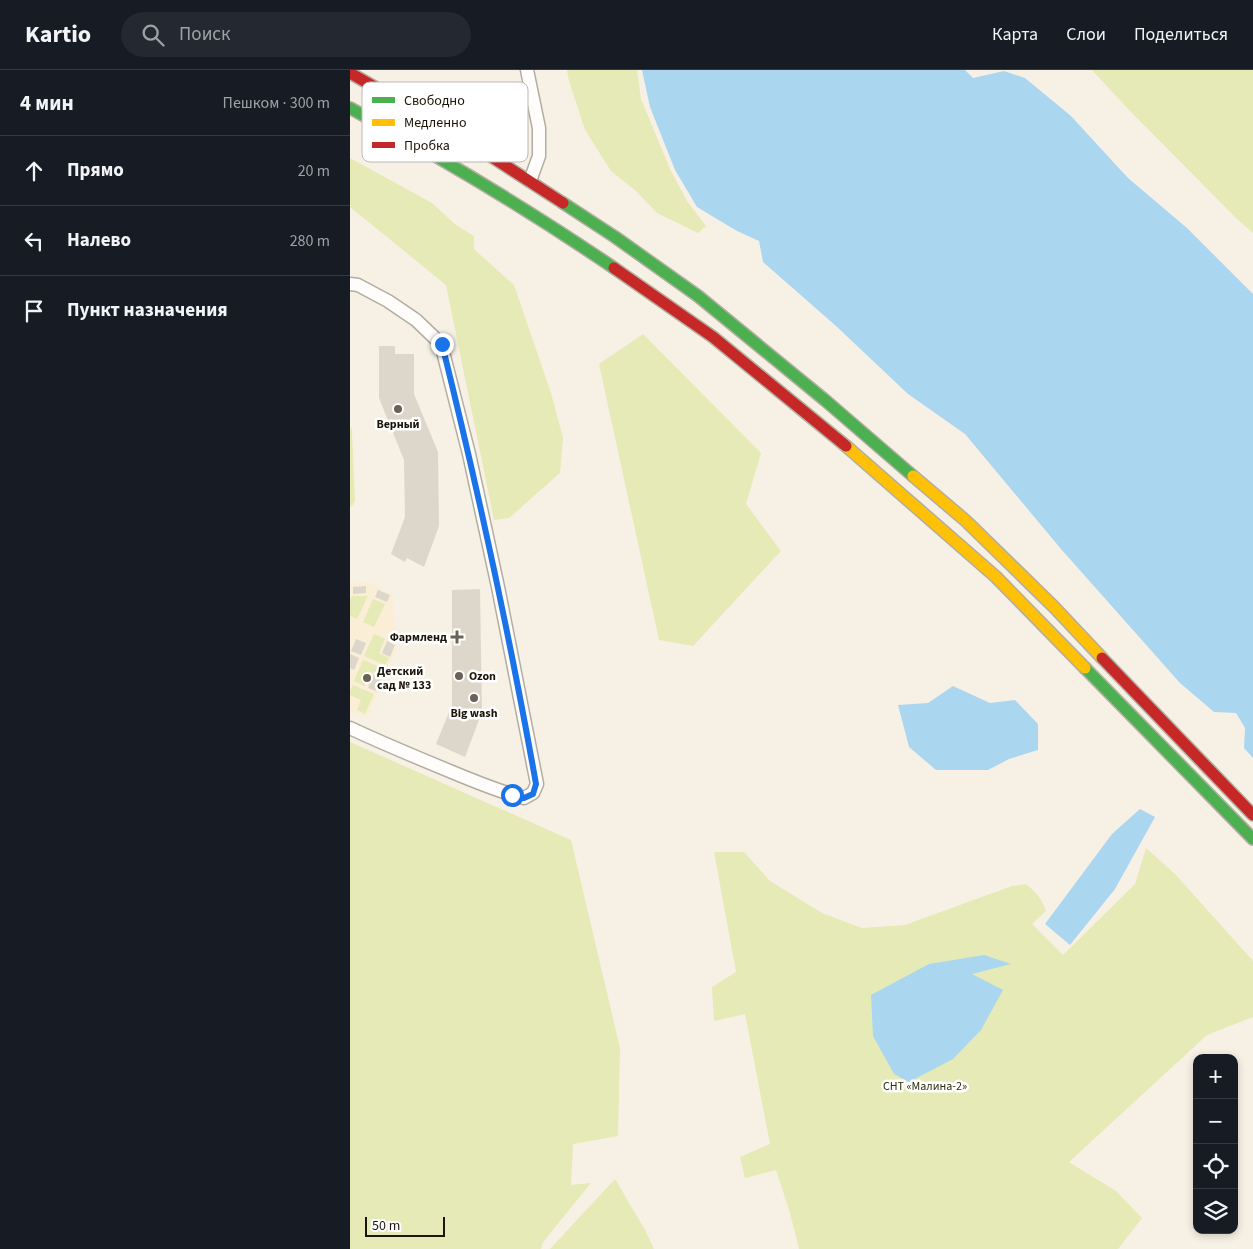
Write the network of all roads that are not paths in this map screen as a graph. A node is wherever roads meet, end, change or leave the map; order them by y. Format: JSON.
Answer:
{"nodes":[{"id":1,"x":527,"y":70,"type":"edge"},
{"id":2,"x":350,"y":73,"type":"edge"},
{"id":3,"x":366,"y":82,"type":"edge"},
{"id":4,"x":350,"y":108,"type":"edge"},
{"id":5,"x":362,"y":115,"type":"edge"},
{"id":6,"x":445,"y":162,"type":"edge"},
{"id":7,"x":500,"y":162,"type":"edge"},
{"id":8,"x":530,"y":181,"type":"junction"},
{"id":9,"x":350,"y":284,"type":"edge"},
{"id":10,"x":350,"y":728,"type":"edge"},
{"id":11,"x":1253,"y":815,"type":"edge"},
{"id":12,"x":1253,"y":839,"type":"edge"}],
"edges":[{"from":1,"to":8,"type":"street"},
{"from":2,"to":3,"type":"main road"},
{"from":4,"to":5,"type":"main road"},
{"from":6,"to":12,"type":"main road"},
{"from":7,"to":8,"type":"main road"},
{"from":8,"to":11,"type":"main road"},
{"from":9,"to":10,"type":"street"}]}
